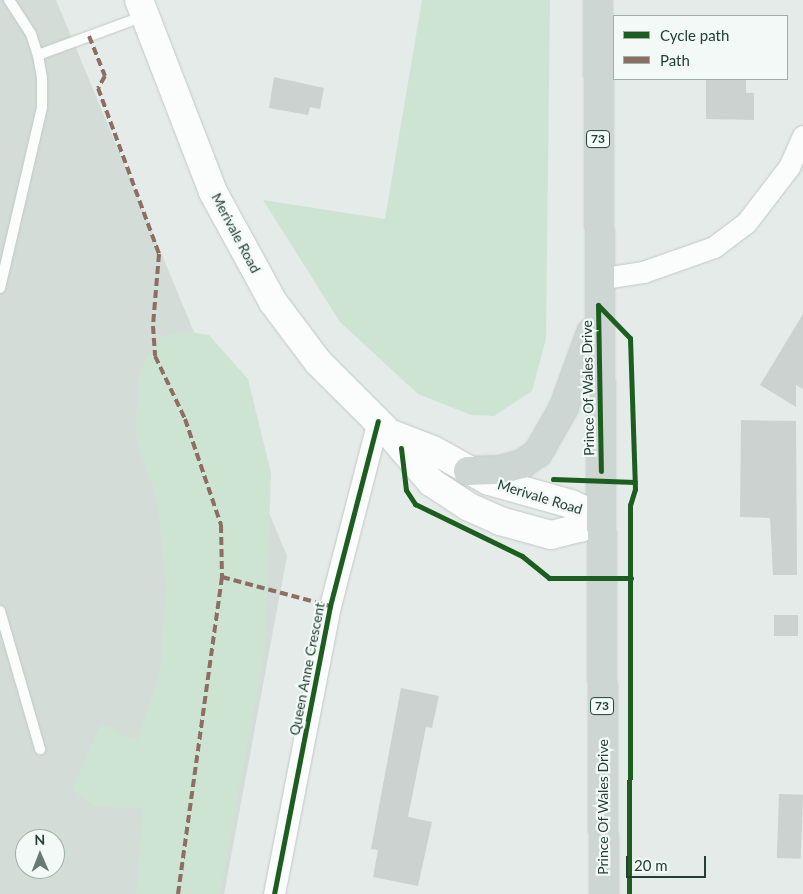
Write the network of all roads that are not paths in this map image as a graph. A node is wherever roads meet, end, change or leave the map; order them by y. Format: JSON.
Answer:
{"nodes":[{"id":1,"x":9,"y":0,"type":"edge"},
{"id":2,"x":598,"y":0,"type":"edge"},
{"id":3,"x":142,"y":8,"type":"edge"},
{"id":4,"x":38,"y":55,"type":"junction"},
{"id":5,"x":803,"y":136,"type":"edge"},
{"id":6,"x":0,"y":288,"type":"edge"},
{"id":7,"x":598,"y":292,"type":"junction"},
{"id":8,"x":383,"y":427,"type":"junction"},
{"id":9,"x":468,"y":471,"type":"junction"},
{"id":10,"x":600,"y":517,"type":"junction"},
{"id":11,"x":0,"y":611,"type":"edge"},
{"id":12,"x":40,"y":749,"type":"dead end"},
{"id":13,"x":274,"y":894,"type":"edge"},
{"id":14,"x":604,"y":894,"type":"edge"}],
"edges":[{"from":1,"to":4,"type":"lane"},
{"from":2,"to":7,"type":"main road","name":"Prince Of Wales Drive","number":"73"},
{"from":3,"to":4,"type":"lane"},
{"from":3,"to":8,"type":"main road","name":"Merivale Road"},
{"from":4,"to":6,"type":"lane"},
{"from":5,"to":7,"type":"street"},
{"from":7,"to":9,"type":"main road"},
{"from":7,"to":10,"type":"main road","name":"Prince Of Wales Drive","number":"73"},
{"from":8,"to":9,"type":"main road","name":"Merivale Road"},
{"from":8,"to":10,"type":"main road","name":"Merivale Road"},
{"from":8,"to":13,"type":"street","name":"Queen Anne Crescent"},
{"from":9,"to":10,"type":"main road","name":"Merivale Road"},
{"from":10,"to":14,"type":"main road","name":"Prince Of Wales Drive","number":"73"},
{"from":11,"to":12,"type":"lane"}]}
